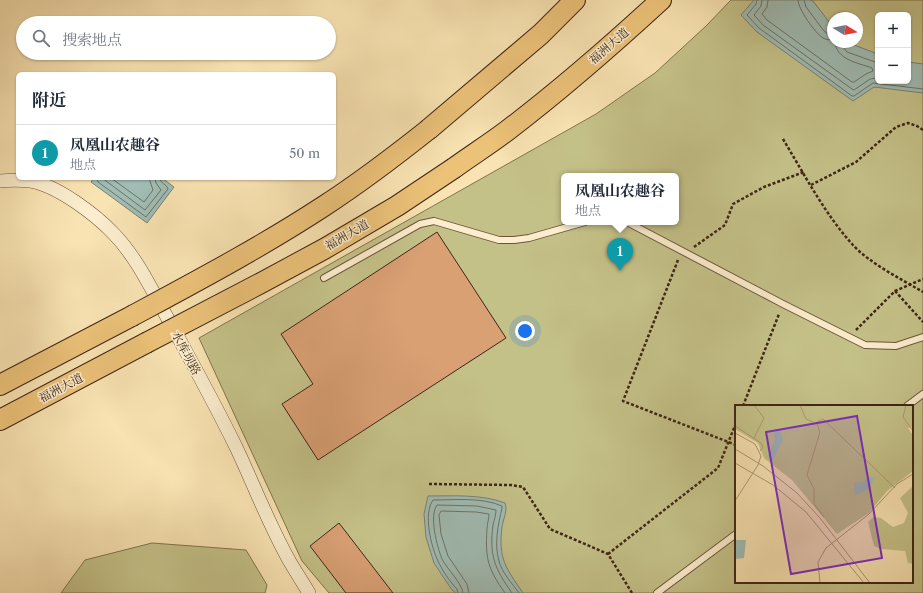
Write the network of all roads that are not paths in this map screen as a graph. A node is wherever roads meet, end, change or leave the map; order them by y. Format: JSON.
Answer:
{"nodes":[{"id":1,"x":575,"y":0,"type":"edge"},
{"id":2,"x":661,"y":0,"type":"edge"},
{"id":3,"x":0,"y":180,"type":"edge"},
{"id":4,"x":574,"y":225,"type":"edge"},
{"id":5,"x":633,"y":225,"type":"edge"},
{"id":6,"x":324,"y":278,"type":"dead end"},
{"id":7,"x":923,"y":337,"type":"edge"},
{"id":8,"x":0,"y":385,"type":"edge"},
{"id":9,"x":923,"y":394,"type":"edge"},
{"id":10,"x":908,"y":405,"type":"edge"},
{"id":11,"x":0,"y":420,"type":"edge"},
{"id":12,"x":735,"y":535,"type":"edge"},
{"id":13,"x":309,"y":593,"type":"edge"},
{"id":14,"x":657,"y":593,"type":"edge"}],
"edges":[{"from":1,"to":8,"type":"main road","bridge":true},
{"from":2,"to":11,"type":"main road","name":"福洲大道","bridge":true},
{"from":3,"to":13,"type":"street","name":"水库坝路"},
{"from":4,"to":6,"type":"lane"},
{"from":5,"to":7,"type":"lane"},
{"from":9,"to":10,"type":"lane"},
{"from":12,"to":14,"type":"lane"}]}
